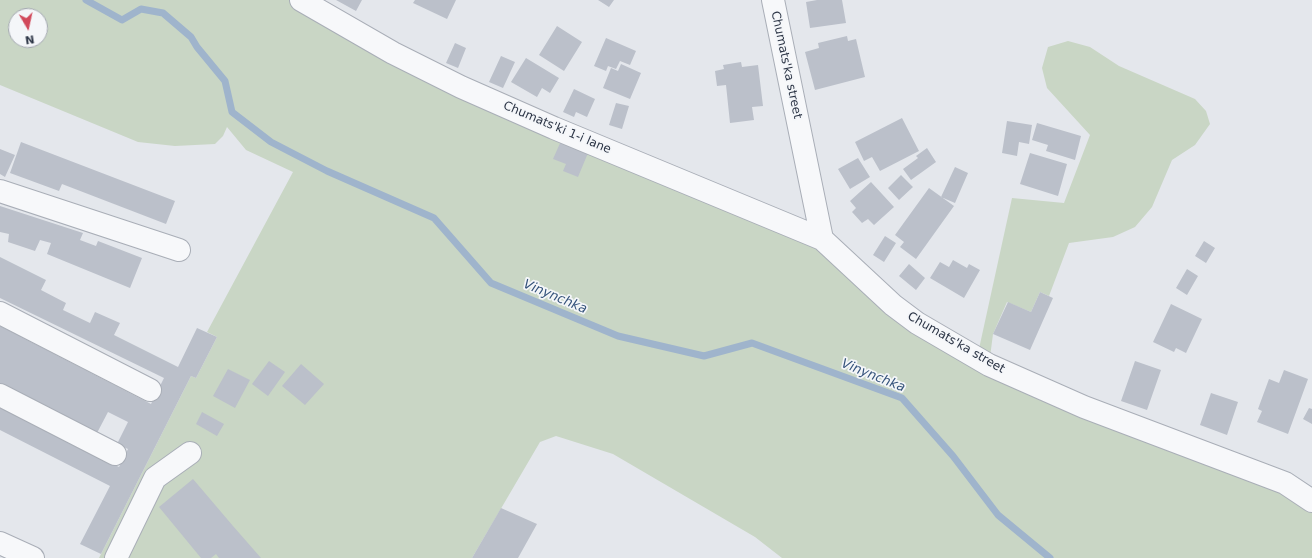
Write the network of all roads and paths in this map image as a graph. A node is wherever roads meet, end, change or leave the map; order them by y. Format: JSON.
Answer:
{"nodes":[{"id":1,"x":301,"y":0,"type":"edge"},
{"id":2,"x":773,"y":0,"type":"edge"},
{"id":3,"x":0,"y":191,"type":"edge"},
{"id":4,"x":822,"y":239,"type":"junction"},
{"id":5,"x":179,"y":250,"type":"dead end"},
{"id":6,"x":0,"y":313,"type":"edge"},
{"id":7,"x":150,"y":390,"type":"dead end"},
{"id":8,"x":0,"y":395,"type":"edge"},
{"id":9,"x":190,"y":453,"type":"dead end"},
{"id":10,"x":115,"y":454,"type":"dead end"},
{"id":11,"x":1312,"y":501,"type":"edge"},
{"id":12,"x":0,"y":543,"type":"edge"},
{"id":13,"x":33,"y":558,"type":"edge"},
{"id":14,"x":116,"y":558,"type":"edge"}],
"edges":[{"from":1,"to":4,"type":"street","name":"Chumats'ki 1-i lane"},
{"from":2,"to":4,"type":"street","name":"Chumats'ka street"},
{"from":3,"to":5,"type":"street"},
{"from":4,"to":11,"type":"street","name":"Chumats'ka street"},
{"from":6,"to":7,"type":"street"},
{"from":8,"to":10,"type":"street"},
{"from":9,"to":14,"type":"street"},
{"from":12,"to":13,"type":"street"}]}
